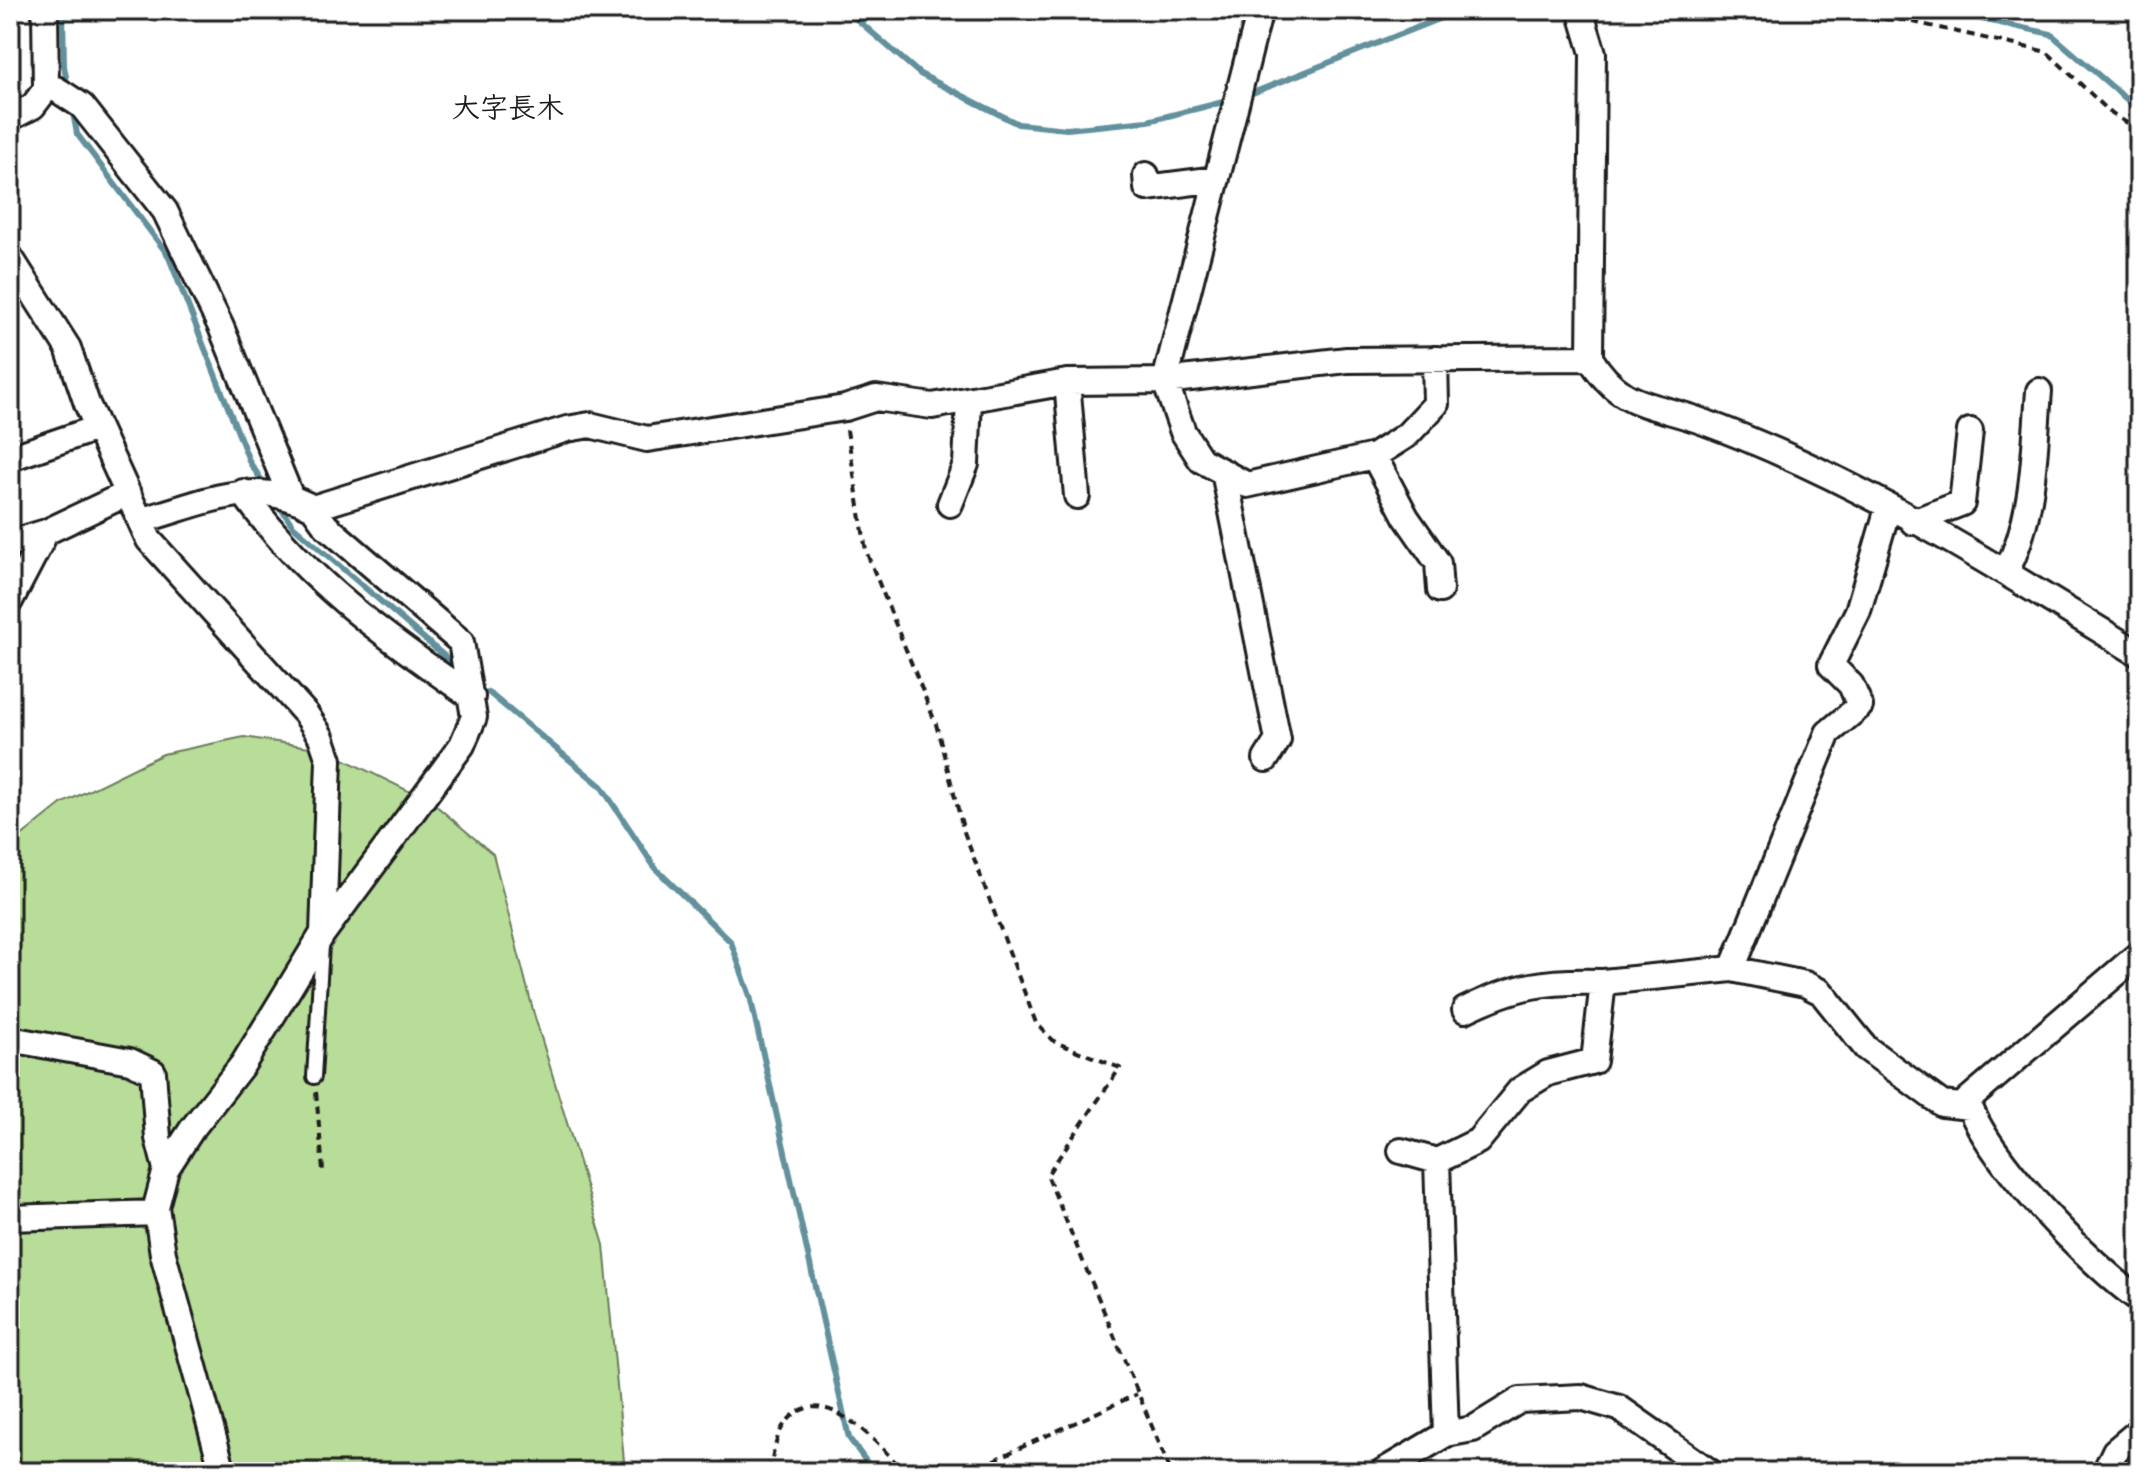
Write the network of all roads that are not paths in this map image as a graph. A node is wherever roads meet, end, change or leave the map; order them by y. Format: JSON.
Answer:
{"nodes":[{"id":1,"x":45,"y":10,"type":"edge"},
{"id":2,"x":1260,"y":10,"type":"edge"},
{"id":3,"x":1580,"y":10,"type":"edge"},
{"id":4,"x":51,"y":89,"type":"junction"},
{"id":5,"x":10,"y":118,"type":"edge"},
{"id":6,"x":1146,"y":175,"type":"dead end"},
{"id":7,"x":1217,"y":179,"type":"junction"},
{"id":8,"x":13,"y":271,"type":"edge"},
{"id":9,"x":1590,"y":358,"type":"junction"},
{"id":10,"x":1435,"y":359,"type":"junction"},
{"id":11,"x":1165,"y":381,"type":"junction"},
{"id":12,"x":1067,"y":382,"type":"junction"},
{"id":13,"x":2039,"y":391,"type":"dead end"},
{"id":14,"x":969,"y":400,"type":"junction"},
{"id":15,"x":97,"y":428,"type":"junction"},
{"id":16,"x":1970,"y":431,"type":"dead end"},
{"id":17,"x":16,"y":456,"type":"dead end"},
{"id":18,"x":1374,"y":456,"type":"junction"},
{"id":19,"x":1224,"y":472,"type":"junction"},
{"id":20,"x":249,"y":492,"type":"junction"},
{"id":21,"x":126,"y":494,"type":"junction"},
{"id":22,"x":288,"y":495,"type":"junction"},
{"id":23,"x":1077,"y":496,"type":"dead end"},
{"id":24,"x":950,"y":504,"type":"dead end"},
{"id":25,"x":313,"y":508,"type":"junction"},
{"id":26,"x":1888,"y":508,"type":"junction"},
{"id":27,"x":142,"y":520,"type":"junction"},
{"id":28,"x":1913,"y":522,"type":"junction"},
{"id":29,"x":46,"y":532,"type":"junction"},
{"id":30,"x":10,"y":543,"type":"edge"},
{"id":31,"x":10,"y":563,"type":"edge"},
{"id":32,"x":2006,"y":572,"type":"junction"},
{"id":33,"x":1440,"y":590,"type":"dead end"},
{"id":34,"x":10,"y":601,"type":"edge"},
{"id":35,"x":2139,"y":654,"type":"edge"},
{"id":36,"x":472,"y":697,"type":"junction"},
{"id":37,"x":1266,"y":759,"type":"dead end"},
{"id":38,"x":323,"y":933,"type":"junction"},
{"id":39,"x":2139,"y":954,"type":"edge"},
{"id":40,"x":1732,"y":969,"type":"junction"},
{"id":41,"x":1603,"y":982,"type":"junction"},
{"id":42,"x":1465,"y":1010,"type":"dead end"},
{"id":43,"x":10,"y":1039,"type":"edge"},
{"id":44,"x":314,"y":1077,"type":"road end"},
{"id":45,"x":1970,"y":1107,"type":"junction"},
{"id":46,"x":1401,"y":1151,"type":"dead end"},
{"id":47,"x":1437,"y":1161,"type":"junction"},
{"id":48,"x":166,"y":1169,"type":"junction"},
{"id":49,"x":157,"y":1213,"type":"junction"},
{"id":50,"x":10,"y":1218,"type":"edge"},
{"id":51,"x":2139,"y":1299,"type":"edge"},
{"id":52,"x":2139,"y":1431,"type":"edge"},
{"id":53,"x":1446,"y":1434,"type":"junction"},
{"id":54,"x":223,"y":1472,"type":"edge"},
{"id":55,"x":1382,"y":1472,"type":"edge"},
{"id":56,"x":1710,"y":1472,"type":"edge"},
{"id":57,"x":2105,"y":1472,"type":"edge"}],
"edges":[{"from":1,"to":4,"type":"street"},
{"from":2,"to":7,"type":"street"},
{"from":3,"to":9,"type":"street"},
{"from":4,"to":5,"type":"street"},
{"from":4,"to":22,"type":"street"},
{"from":6,"to":7,"type":"street"},
{"from":7,"to":11,"type":"street"},
{"from":8,"to":15,"type":"street"},
{"from":9,"to":10,"type":"street"},
{"from":9,"to":26,"type":"street"},
{"from":10,"to":11,"type":"street"},
{"from":10,"to":18,"type":"street"},
{"from":11,"to":12,"type":"street"},
{"from":11,"to":19,"type":"street"},
{"from":12,"to":14,"type":"street"},
{"from":12,"to":23,"type":"street"},
{"from":13,"to":32,"type":"street"},
{"from":14,"to":24,"type":"street"},
{"from":14,"to":25,"type":"street"},
{"from":15,"to":17,"type":"street"},
{"from":15,"to":21,"type":"street"},
{"from":16,"to":28,"type":"street"},
{"from":18,"to":19,"type":"street"},
{"from":18,"to":33,"type":"street"},
{"from":19,"to":37,"type":"street"},
{"from":20,"to":22,"type":"street"},
{"from":20,"to":27,"type":"street"},
{"from":20,"to":36,"type":"street"},
{"from":21,"to":27,"type":"street"},
{"from":21,"to":29,"type":"street"},
{"from":22,"to":25,"type":"street"},
{"from":25,"to":36,"type":"street"},
{"from":26,"to":28,"type":"street"},
{"from":26,"to":40,"type":"street"},
{"from":27,"to":38,"type":"street"},
{"from":28,"to":32,"type":"street"},
{"from":29,"to":30,"type":"street"},
{"from":29,"to":31,"type":"street"},
{"from":29,"to":34,"type":"street"},
{"from":32,"to":35,"type":"street"},
{"from":36,"to":38,"type":"street"},
{"from":38,"to":44,"type":"lane"},
{"from":38,"to":48,"type":"street"},
{"from":39,"to":45,"type":"street"},
{"from":40,"to":41,"type":"street"},
{"from":40,"to":45,"type":"street"},
{"from":41,"to":42,"type":"street"},
{"from":41,"to":47,"type":"street"},
{"from":43,"to":48,"type":"street"},
{"from":45,"to":51,"type":"street"},
{"from":46,"to":47,"type":"street"},
{"from":47,"to":53,"type":"street"},
{"from":48,"to":49,"type":"street"},
{"from":49,"to":50,"type":"street"},
{"from":49,"to":54,"type":"street"},
{"from":52,"to":57,"type":"street"},
{"from":53,"to":55,"type":"street"},
{"from":53,"to":56,"type":"street"}]}
